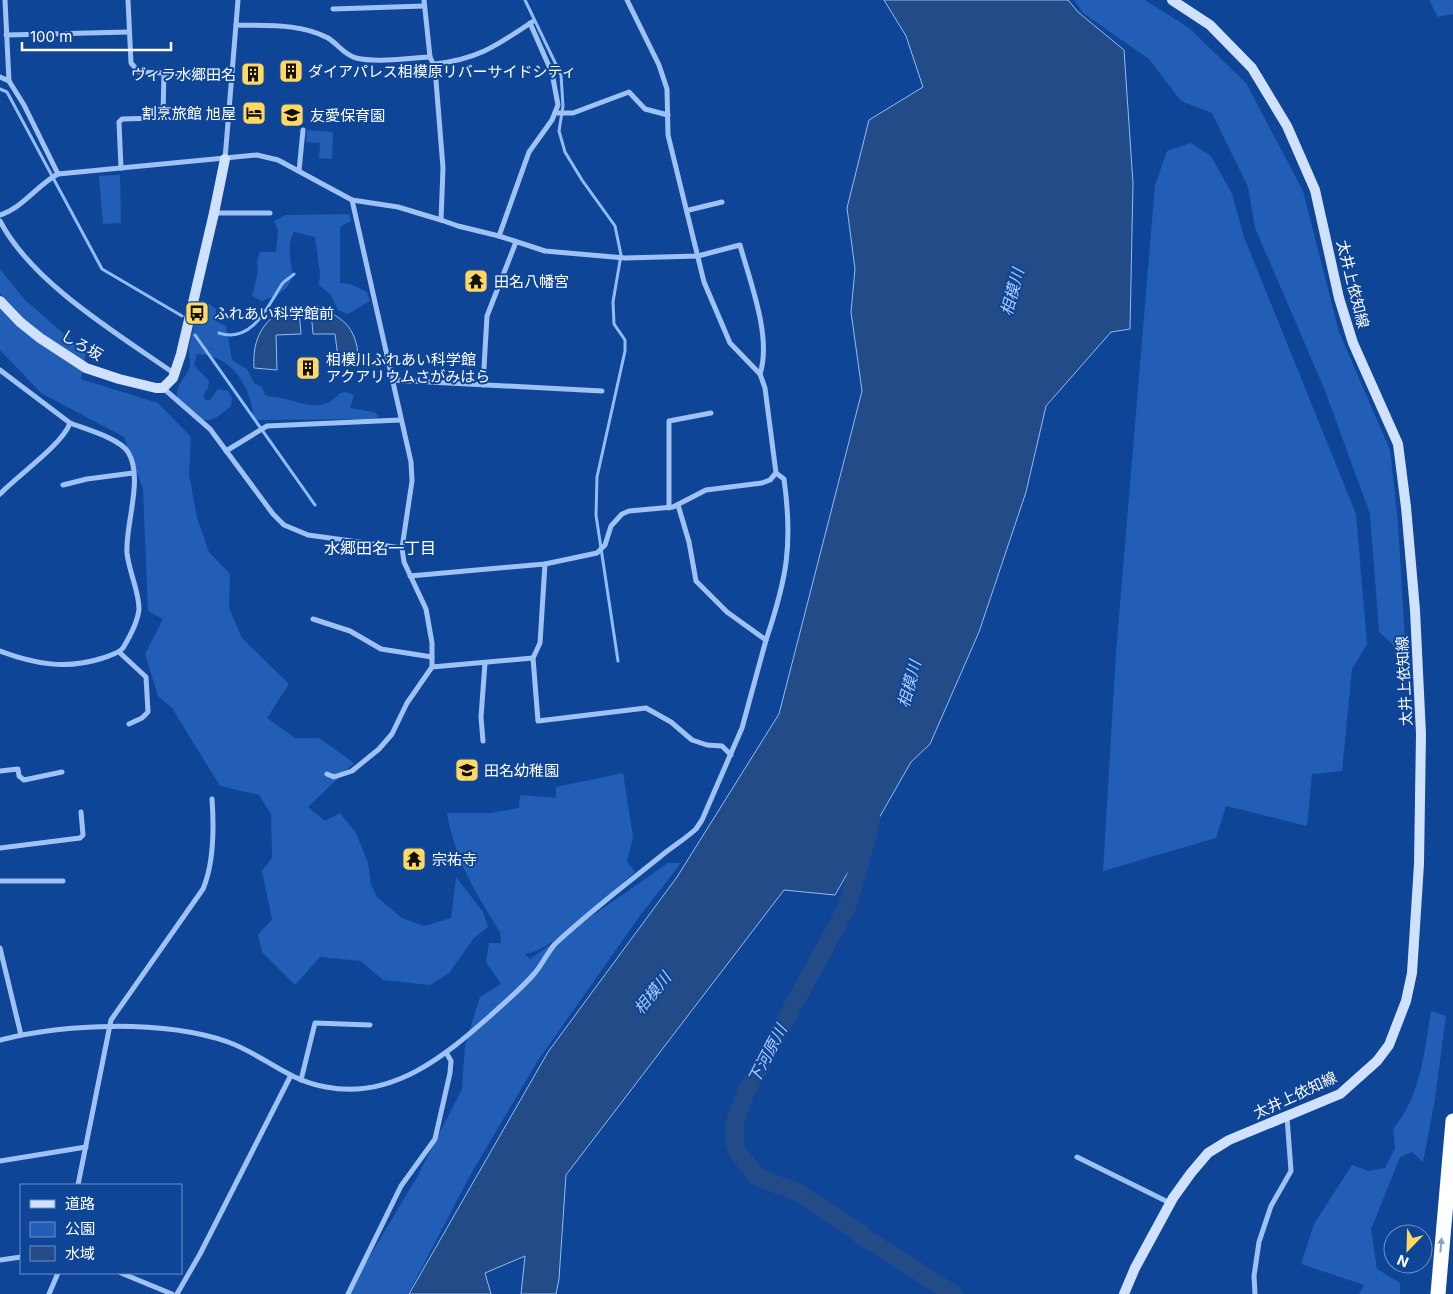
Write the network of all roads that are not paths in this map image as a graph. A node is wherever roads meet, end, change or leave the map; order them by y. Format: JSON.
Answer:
{"nodes":[{"id":1,"x":5,"y":0,"type":"edge"},
{"id":2,"x":128,"y":0,"type":"edge"},
{"id":3,"x":238,"y":0,"type":"edge"},
{"id":4,"x":627,"y":0,"type":"edge"},
{"id":5,"x":1172,"y":0,"type":"edge"},
{"id":6,"x":424,"y":3,"type":"edge"},
{"id":7,"x":332,"y":9,"type":"dead end"},
{"id":8,"x":236,"y":25,"type":"junction"},
{"id":9,"x":129,"y":32,"type":"junction"},
{"id":10,"x":6,"y":35,"type":"junction"},
{"id":11,"x":430,"y":57,"type":"junction"},
{"id":12,"x":434,"y":64,"type":"junction"},
{"id":13,"x":164,"y":74,"type":"junction"},
{"id":14,"x":232,"y":76,"type":"junction"},
{"id":15,"x":0,"y":77,"type":"edge"},
{"id":16,"x":9,"y":81,"type":"junction"},
{"id":17,"x":556,"y":114,"type":"junction"},
{"id":18,"x":668,"y":114,"type":"junction"},
{"id":19,"x":303,"y":130,"type":"dead end"},
{"id":20,"x":225,"y":159,"type":"junction"},
{"id":21,"x":120,"y":168,"type":"junction"},
{"id":22,"x":300,"y":172,"type":"junction"},
{"id":23,"x":58,"y":174,"type":"junction"},
{"id":24,"x":352,"y":200,"type":"junction"},
{"id":25,"x":722,"y":202,"type":"dead end"},
{"id":26,"x":688,"y":210,"type":"junction"},
{"id":27,"x":270,"y":213,"type":"dead end"},
{"id":28,"x":214,"y":214,"type":"junction"},
{"id":29,"x":0,"y":216,"type":"edge"},
{"id":30,"x":441,"y":220,"type":"junction"},
{"id":31,"x":0,"y":221,"type":"edge"},
{"id":32,"x":499,"y":236,"type":"junction"},
{"id":33,"x":516,"y":242,"type":"junction"},
{"id":34,"x":698,"y":256,"type":"junction"},
{"id":35,"x":0,"y":301,"type":"edge"},
{"id":36,"x":0,"y":370,"type":"edge"},
{"id":37,"x":175,"y":374,"type":"junction"},
{"id":38,"x":760,"y":374,"type":"junction"},
{"id":39,"x":392,"y":380,"type":"junction"},
{"id":40,"x":483,"y":385,"type":"junction"},
{"id":41,"x":163,"y":388,"type":"junction"},
{"id":42,"x":602,"y":392,"type":"dead end"},
{"id":43,"x":710,"y":413,"type":"dead end"},
{"id":44,"x":400,"y":420,"type":"junction"},
{"id":45,"x":70,"y":423,"type":"junction"},
{"id":46,"x":226,"y":451,"type":"junction"},
{"id":47,"x":133,"y":473,"type":"junction"},
{"id":48,"x":776,"y":473,"type":"junction"},
{"id":49,"x":63,"y":485,"type":"dead end"},
{"id":50,"x":0,"y":494,"type":"edge"},
{"id":51,"x":678,"y":505,"type":"junction"},
{"id":52,"x":668,"y":508,"type":"junction"},
{"id":53,"x":402,"y":548,"type":"junction"},
{"id":54,"x":545,"y":564,"type":"junction"},
{"id":55,"x":410,"y":576,"type":"junction"},
{"id":56,"x":313,"y":619,"type":"dead end"},
{"id":57,"x":766,"y":640,"type":"junction"},
{"id":58,"x":0,"y":651,"type":"edge"},
{"id":59,"x":119,"y":652,"type":"junction"},
{"id":60,"x":432,"y":656,"type":"junction"},
{"id":61,"x":532,"y":658,"type":"junction"},
{"id":62,"x":485,"y":663,"type":"junction"},
{"id":63,"x":432,"y":667,"type":"junction"},
{"id":64,"x":129,"y":724,"type":"dead end"},
{"id":65,"x":483,"y":741,"type":"dead end"},
{"id":66,"x":732,"y":755,"type":"junction"},
{"id":67,"x":0,"y":771,"type":"edge"},
{"id":68,"x":62,"y":772,"type":"dead end"},
{"id":69,"x":327,"y":774,"type":"dead end"},
{"id":70,"x":212,"y":799,"type":"dead end"},
{"id":71,"x":81,"y":812,"type":"dead end"},
{"id":72,"x":0,"y":848,"type":"edge"},
{"id":73,"x":0,"y":881,"type":"edge"},
{"id":74,"x":63,"y":881,"type":"dead end"},
{"id":75,"x":0,"y":948,"type":"edge"},
{"id":76,"x":370,"y":1025,"type":"dead end"},
{"id":77,"x":110,"y":1027,"type":"junction"},
{"id":78,"x":21,"y":1035,"type":"junction"},
{"id":79,"x":0,"y":1040,"type":"edge"},
{"id":80,"x":446,"y":1054,"type":"junction"},
{"id":81,"x":290,"y":1077,"type":"junction"},
{"id":82,"x":300,"y":1080,"type":"junction"},
{"id":83,"x":1287,"y":1117,"type":"junction"},
{"id":84,"x":1453,"y":1121,"type":"edge"},
{"id":85,"x":86,"y":1147,"type":"junction"},
{"id":86,"x":1077,"y":1157,"type":"dead end"},
{"id":87,"x":0,"y":1160,"type":"edge"},
{"id":88,"x":78,"y":1184,"type":"edge"},
{"id":89,"x":1170,"y":1204,"type":"junction"},
{"id":90,"x":20,"y":1256,"type":"edge"},
{"id":91,"x":0,"y":1260,"type":"edge"},
{"id":92,"x":58,"y":1274,"type":"edge"},
{"id":93,"x":123,"y":1274,"type":"edge"},
{"id":94,"x":49,"y":1294,"type":"edge"},
{"id":95,"x":172,"y":1294,"type":"edge"},
{"id":96,"x":177,"y":1294,"type":"edge"},
{"id":97,"x":348,"y":1294,"type":"edge"},
{"id":98,"x":1124,"y":1294,"type":"edge"},
{"id":99,"x":1255,"y":1294,"type":"edge"},
{"id":100,"x":1438,"y":1294,"type":"edge"}],
"edges":[{"from":1,"to":10,"type":"street"},
{"from":2,"to":9,"type":"street"},
{"from":3,"to":8,"type":"street"},
{"from":4,"to":18,"type":"street"},
{"from":5,"to":83,"type":"main road","name":"太井上依知線"},
{"from":6,"to":7,"type":"street"},
{"from":6,"to":11,"type":"street"},
{"from":8,"to":11,"type":"street"},
{"from":8,"to":14,"type":"street"},
{"from":9,"to":10,"type":"street"},
{"from":9,"to":13,"type":"street"},
{"from":10,"to":16,"type":"street"},
{"from":11,"to":12,"type":"street"},
{"from":12,"to":17,"type":"street"},
{"from":12,"to":30,"type":"street"},
{"from":13,"to":14,"type":"street"},
{"from":13,"to":21,"type":"street"},
{"from":14,"to":20,"type":"street"},
{"from":15,"to":16,"type":"street"},
{"from":16,"to":23,"type":"street"},
{"from":17,"to":18,"type":"street"},
{"from":17,"to":32,"type":"street"},
{"from":18,"to":26,"type":"street"},
{"from":19,"to":22,"type":"street"},
{"from":20,"to":21,"type":"street"},
{"from":20,"to":22,"type":"street"},
{"from":20,"to":28,"type":"main road"},
{"from":21,"to":23,"type":"street"},
{"from":22,"to":24,"type":"street"},
{"from":23,"to":29,"type":"street"},
{"from":24,"to":30,"type":"street"},
{"from":24,"to":39,"type":"street"},
{"from":25,"to":26,"type":"street"},
{"from":26,"to":34,"type":"street"},
{"from":27,"to":28,"type":"street"},
{"from":28,"to":37,"type":"main road"},
{"from":30,"to":32,"type":"street"},
{"from":31,"to":37,"type":"street"},
{"from":32,"to":33,"type":"street"},
{"from":33,"to":34,"type":"street"},
{"from":33,"to":40,"type":"street"},
{"from":34,"to":38,"type":"street"},
{"from":34,"to":38,"type":"street"},
{"from":35,"to":41,"type":"main road","name":"しろ坂"},
{"from":36,"to":45,"type":"street"},
{"from":37,"to":41,"type":"main road"},
{"from":38,"to":48,"type":"street"},
{"from":39,"to":40,"type":"street"},
{"from":39,"to":44,"type":"street"},
{"from":40,"to":42,"type":"street"},
{"from":41,"to":46,"type":"street"},
{"from":43,"to":52,"type":"street"},
{"from":44,"to":46,"type":"street"},
{"from":44,"to":53,"type":"street"},
{"from":45,"to":47,"type":"street"},
{"from":45,"to":50,"type":"street"},
{"from":46,"to":53,"type":"street"},
{"from":47,"to":49,"type":"street"},
{"from":47,"to":59,"type":"street"},
{"from":48,"to":51,"type":"street"},
{"from":48,"to":57,"type":"street"},
{"from":51,"to":52,"type":"street"},
{"from":51,"to":57,"type":"street"},
{"from":52,"to":54,"type":"street"},
{"from":53,"to":55,"type":"street"},
{"from":54,"to":55,"type":"street"},
{"from":54,"to":61,"type":"street"},
{"from":55,"to":60,"type":"street"},
{"from":56,"to":60,"type":"street"},
{"from":57,"to":66,"type":"street"},
{"from":58,"to":59,"type":"street"},
{"from":59,"to":64,"type":"street"},
{"from":60,"to":63,"type":"street"},
{"from":61,"to":62,"type":"street"},
{"from":61,"to":66,"type":"street"},
{"from":62,"to":63,"type":"street"},
{"from":62,"to":65,"type":"street"},
{"from":63,"to":69,"type":"street"},
{"from":66,"to":80,"type":"street"},
{"from":67,"to":68,"type":"street"},
{"from":70,"to":77,"type":"street"},
{"from":71,"to":72,"type":"street"},
{"from":73,"to":74,"type":"street"},
{"from":75,"to":78,"type":"street"},
{"from":76,"to":82,"type":"street"},
{"from":77,"to":78,"type":"street"},
{"from":77,"to":81,"type":"street"},
{"from":77,"to":85,"type":"street"},
{"from":78,"to":79,"type":"street"},
{"from":80,"to":82,"type":"street"},
{"from":80,"to":97,"type":"street"},
{"from":81,"to":82,"type":"street"},
{"from":81,"to":96,"type":"street"},
{"from":83,"to":89,"type":"main road","name":"太井上依知線"},
{"from":83,"to":99,"type":"street"},
{"from":100,"to":84,"type":"highway","one_way":true},
{"from":85,"to":87,"type":"street"},
{"from":85,"to":88,"type":"street"},
{"from":86,"to":89,"type":"street"},
{"from":89,"to":98,"type":"main road","name":"太井上依知線"},
{"from":90,"to":91,"type":"street"},
{"from":92,"to":94,"type":"street"},
{"from":93,"to":95,"type":"street"}]}
